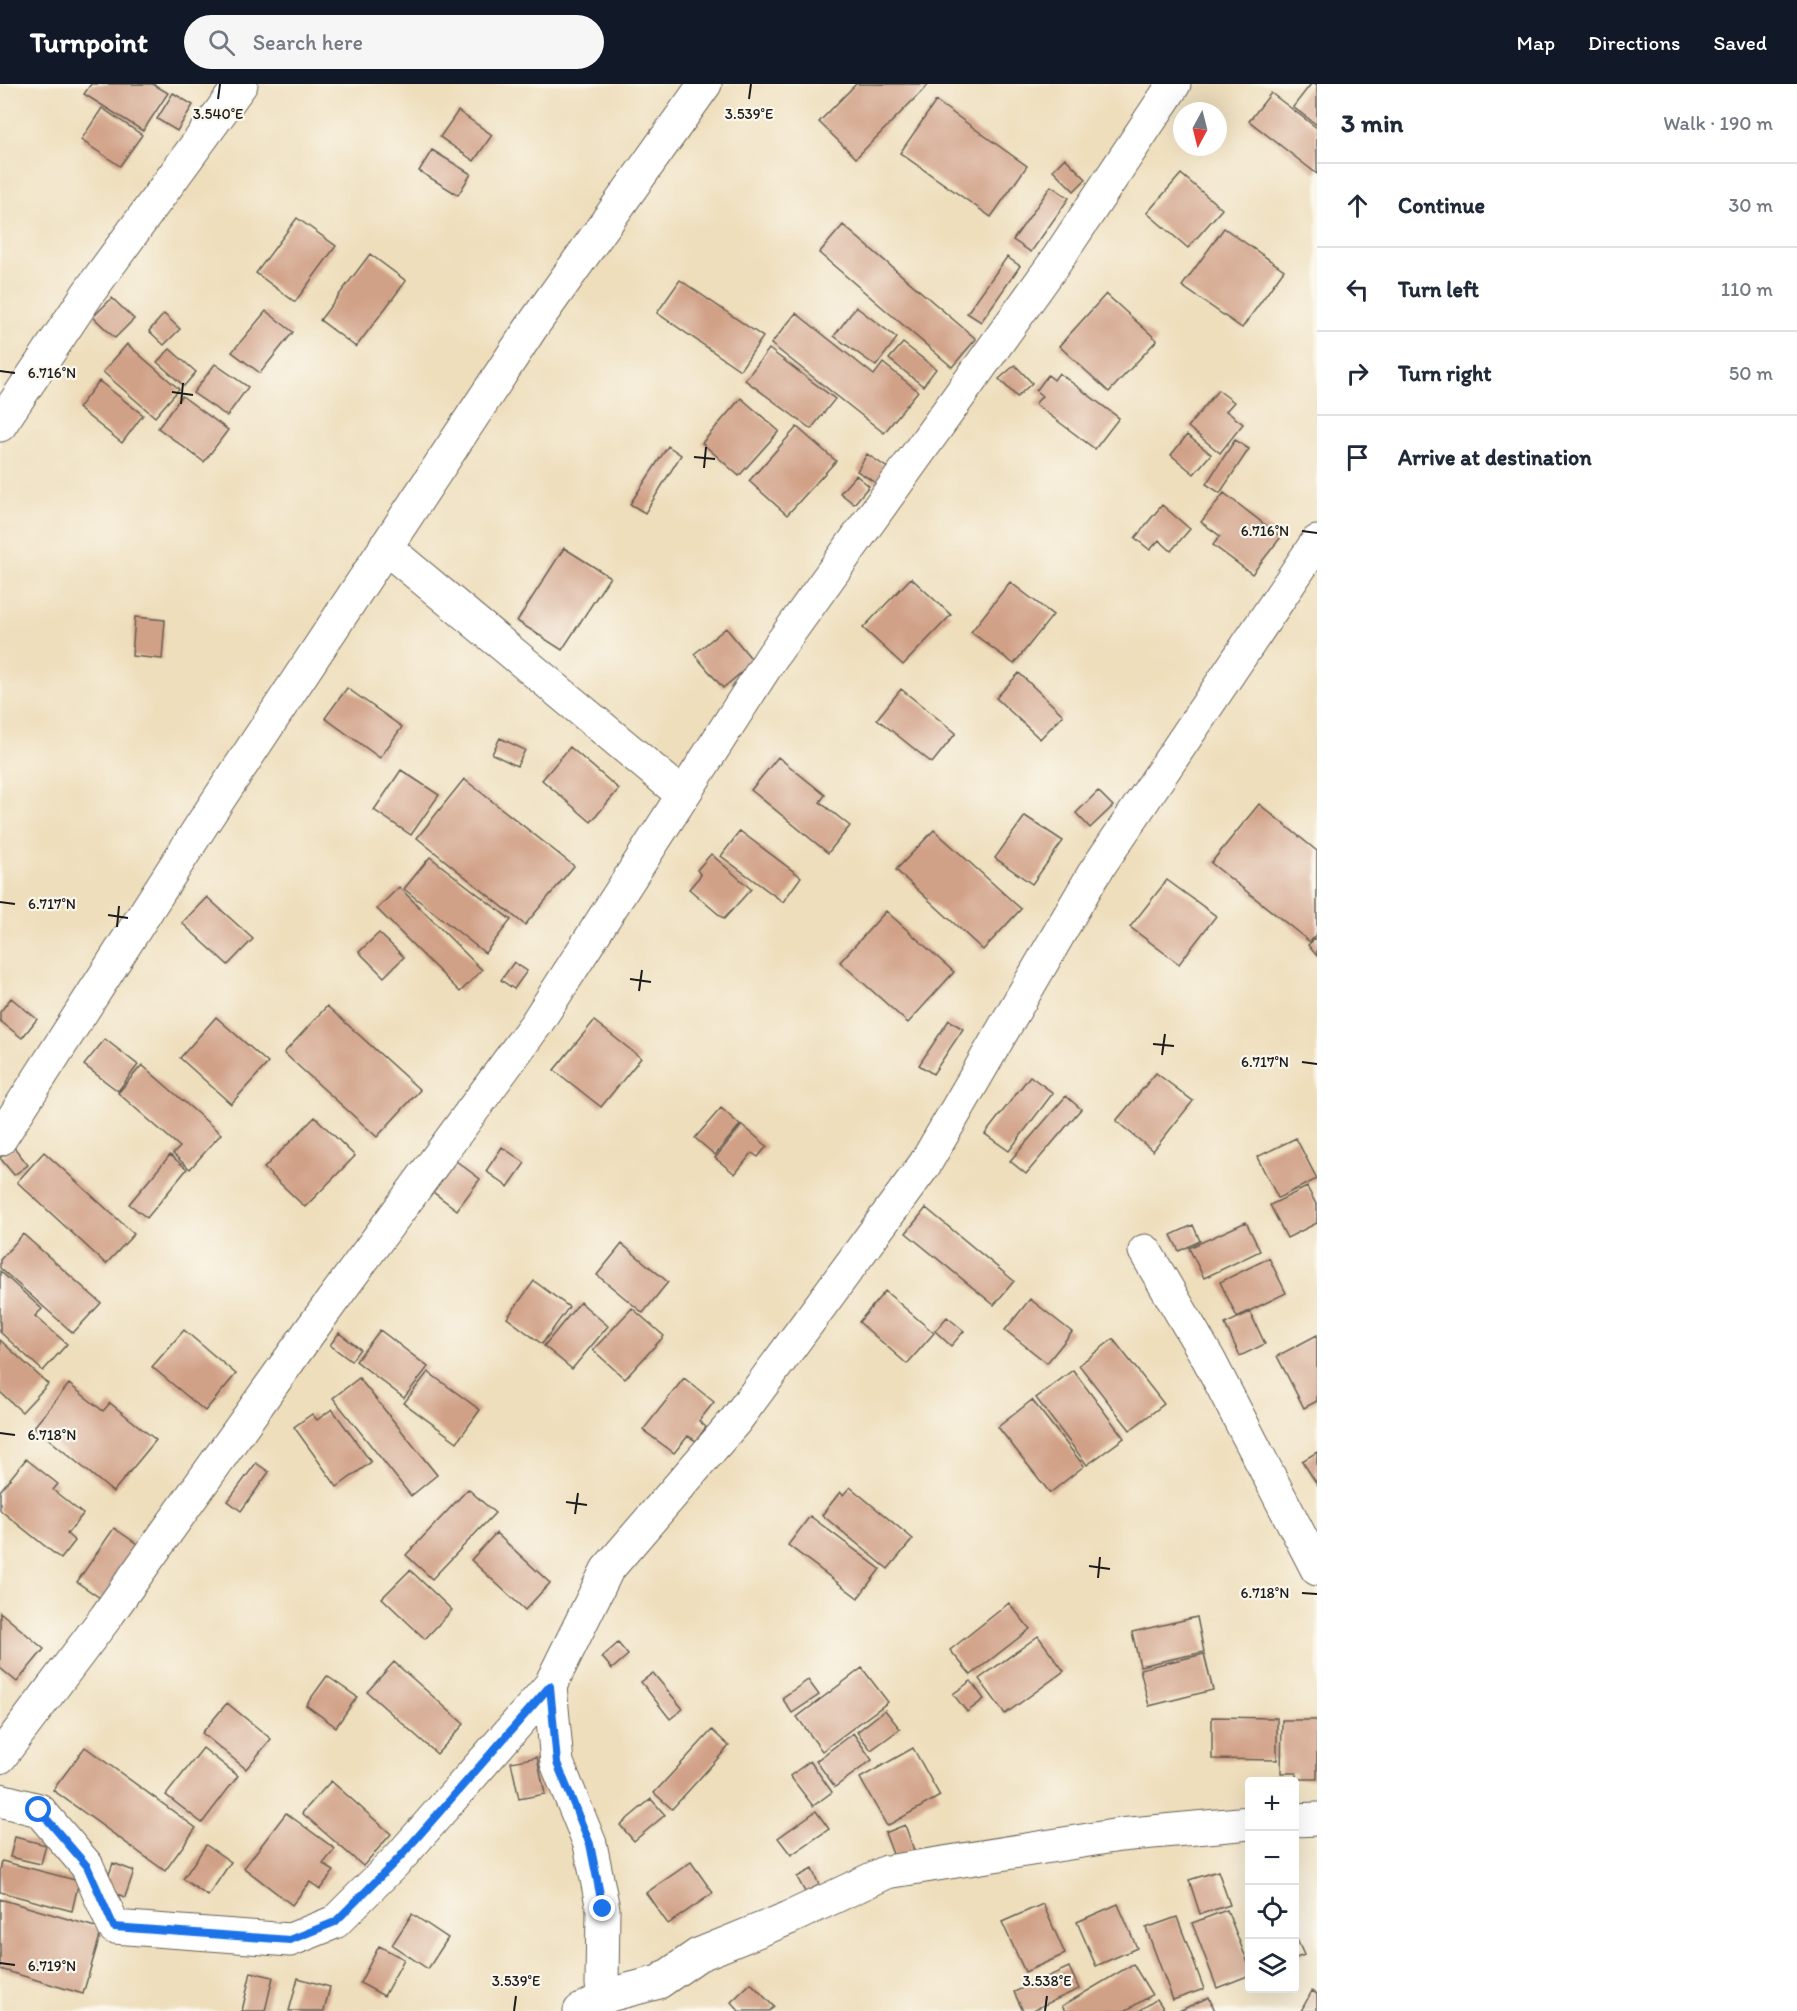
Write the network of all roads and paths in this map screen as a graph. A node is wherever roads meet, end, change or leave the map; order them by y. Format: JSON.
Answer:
{"nodes":[{"id":1,"x":241,"y":84,"type":"edge"},
{"id":2,"x":705,"y":84,"type":"edge"},
{"id":3,"x":1174,"y":84,"type":"edge"},
{"id":4,"x":0,"y":425,"type":"edge"},
{"id":5,"x":1317,"y":542,"type":"edge"},
{"id":6,"x":385,"y":547,"type":"junction"},
{"id":7,"x":683,"y":795,"type":"junction"},
{"id":8,"x":0,"y":1139,"type":"edge"},
{"id":9,"x":1145,"y":1251,"type":"dead end"},
{"id":10,"x":1317,"y":1569,"type":"edge"},
{"id":11,"x":550,"y":1686,"type":"junction"},
{"id":12,"x":0,"y":1757,"type":"edge"},
{"id":13,"x":0,"y":1800,"type":"edge"},
{"id":14,"x":1317,"y":1819,"type":"edge"},
{"id":15,"x":1299,"y":1820,"type":"edge"},
{"id":16,"x":1245,"y":1823,"type":"edge"},
{"id":17,"x":609,"y":1995,"type":"junction"},
{"id":18,"x":580,"y":2011,"type":"edge"}],
"edges":[{"from":1,"to":4,"type":"street"},
{"from":2,"to":6,"type":"street"},
{"from":3,"to":7,"type":"street"},
{"from":5,"to":11,"type":"street"},
{"from":6,"to":7,"type":"street"},
{"from":6,"to":8,"type":"street"},
{"from":7,"to":12,"type":"street"},
{"from":9,"to":10,"type":"street"},
{"from":11,"to":13,"type":"street"},
{"from":11,"to":17,"type":"street"},
{"from":14,"to":15,"type":"street"},
{"from":16,"to":17,"type":"street"},
{"from":17,"to":18,"type":"street"}]}
